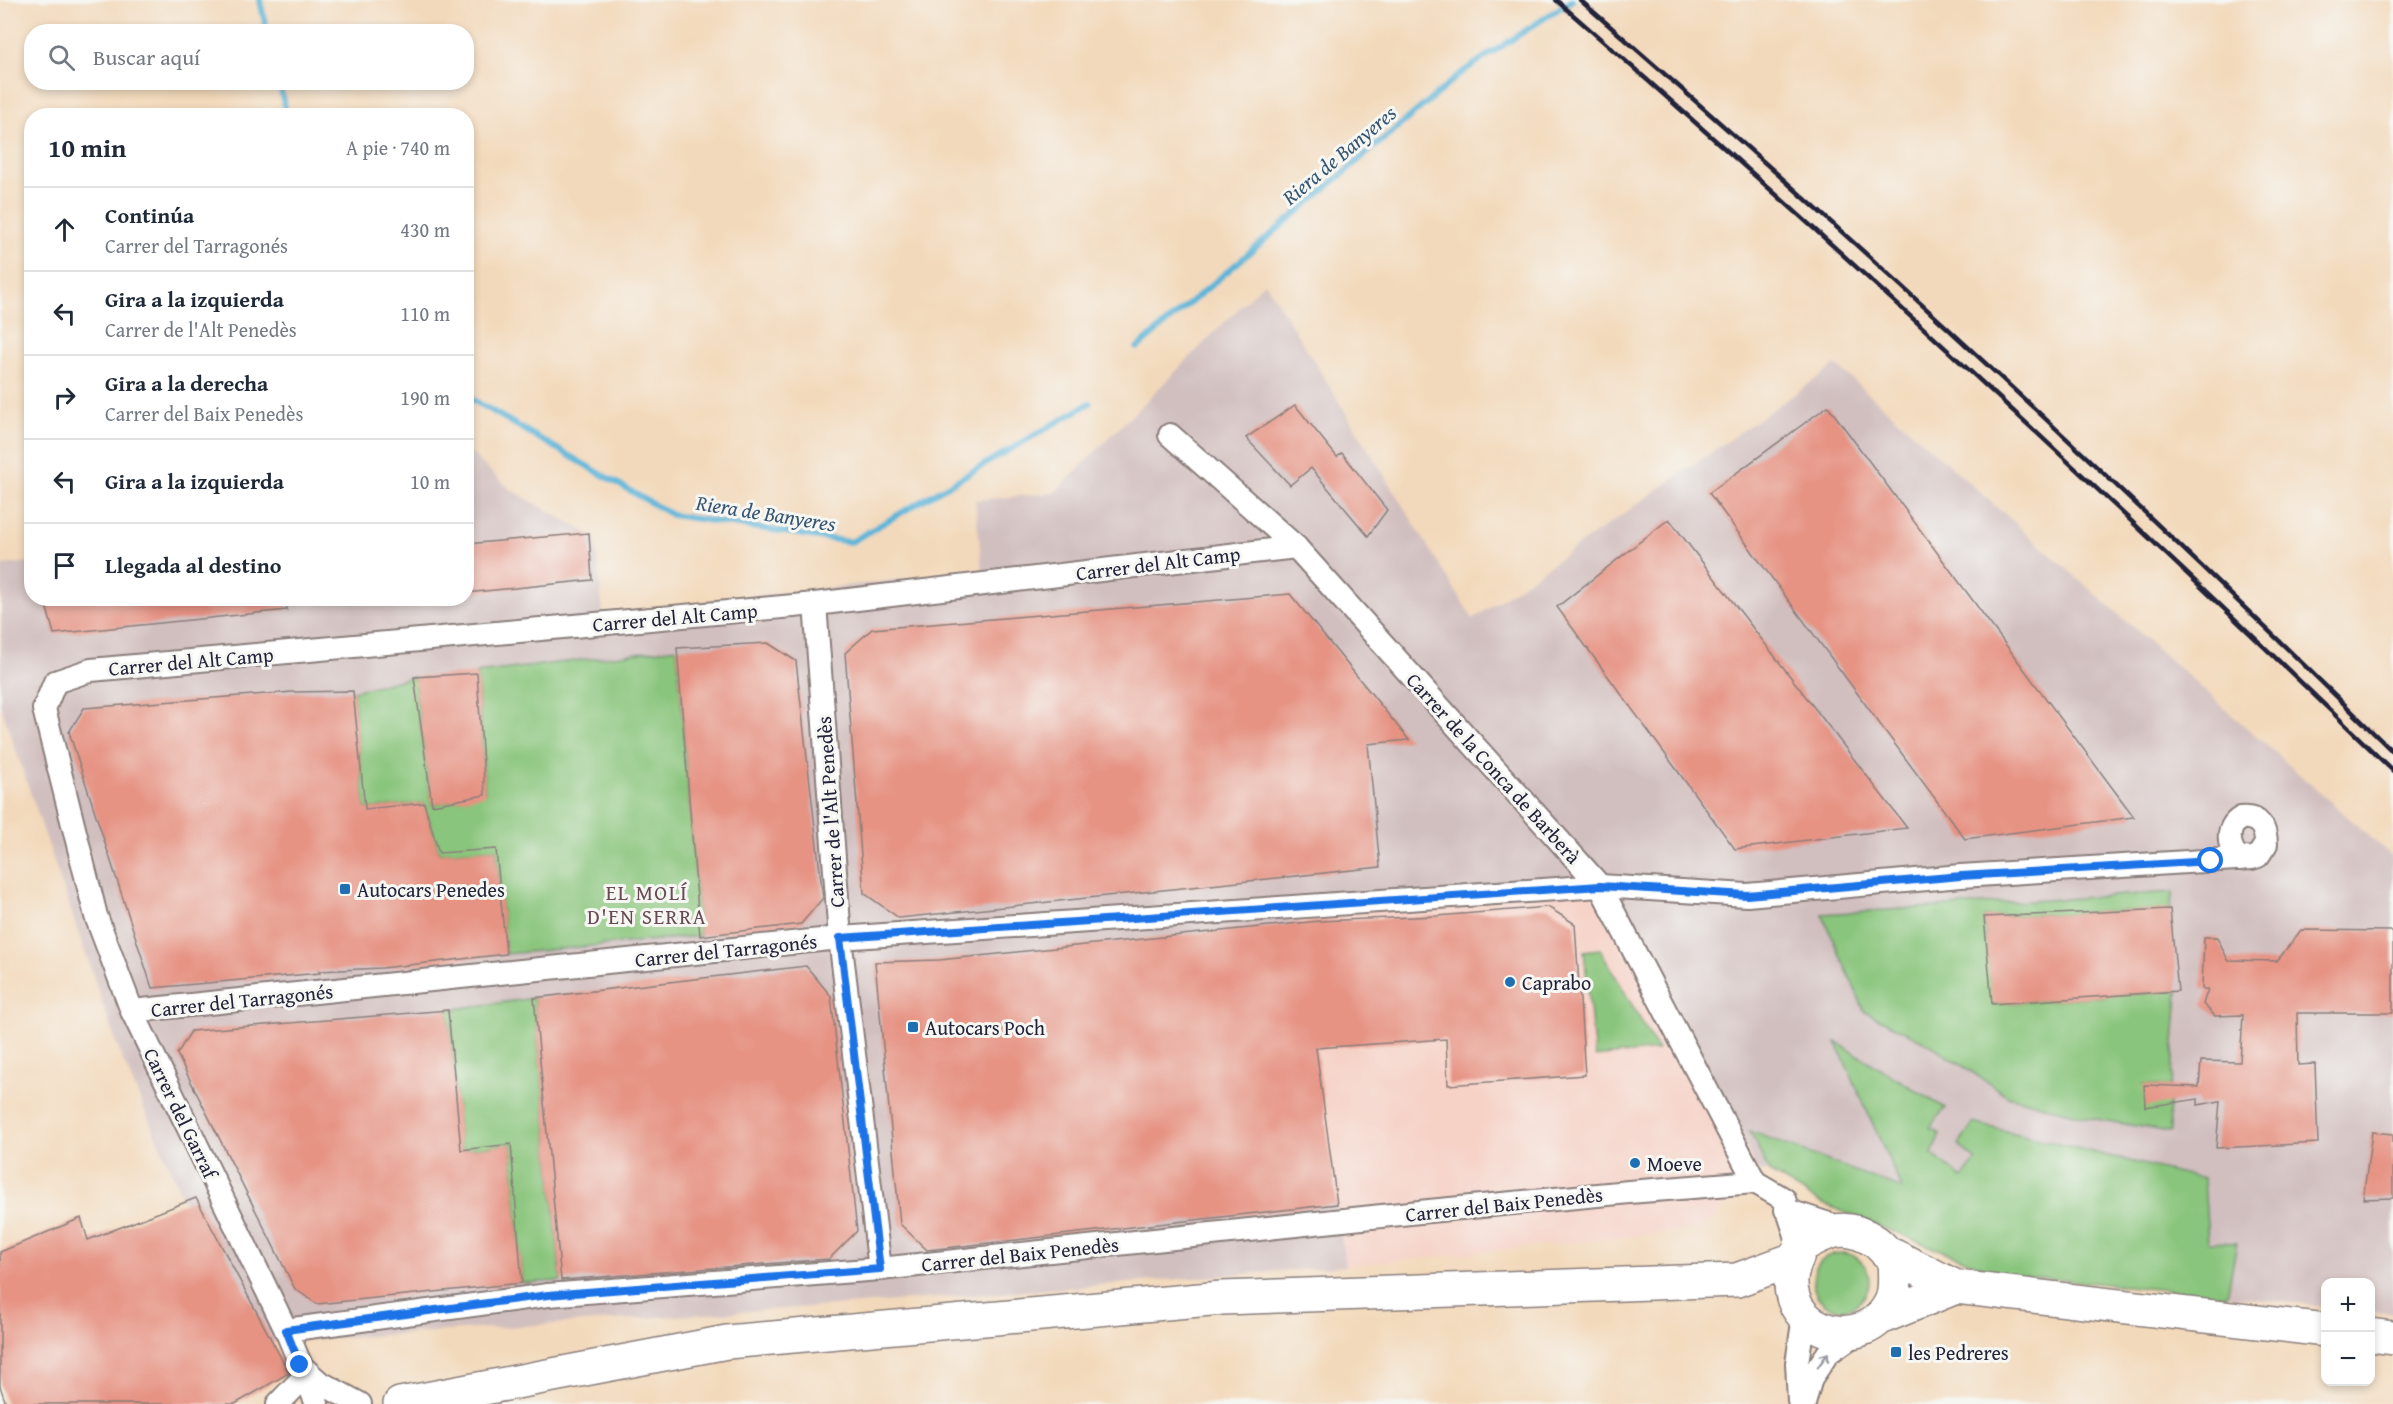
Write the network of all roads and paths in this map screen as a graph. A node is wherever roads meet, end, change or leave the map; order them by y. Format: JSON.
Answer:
{"nodes":[{"id":1,"x":1170,"y":435,"type":"dead end"},
{"id":2,"x":1296,"y":547,"type":"junction"},
{"id":3,"x":815,"y":604,"type":"junction"},
{"id":4,"x":55,"y":682,"type":"joint"},
{"id":5,"x":2226,"y":858,"type":"dead end"},
{"id":6,"x":1600,"y":886,"type":"junction"},
{"id":7,"x":840,"y":938,"type":"junction"},
{"id":8,"x":132,"y":1011,"type":"junction"},
{"id":9,"x":1755,"y":1182,"type":"junction"},
{"id":10,"x":1786,"y":1210,"type":"junction"},
{"id":11,"x":1848,"y":1230,"type":"junction"},
{"id":12,"x":1798,"y":1253,"type":"junction"},
{"id":13,"x":1894,"y":1256,"type":"junction"},
{"id":14,"x":880,"y":1269,"type":"junction"},
{"id":15,"x":1737,"y":1280,"type":"junction"},
{"id":16,"x":1956,"y":1287,"type":"junction"},
{"id":17,"x":1799,"y":1308,"type":"junction"},
{"id":18,"x":1871,"y":1324,"type":"junction"},
{"id":19,"x":286,"y":1330,"type":"junction"},
{"id":20,"x":2321,"y":1330,"type":"edge"},
{"id":21,"x":2375,"y":1336,"type":"edge"},
{"id":22,"x":2393,"y":1338,"type":"edge"},
{"id":23,"x":303,"y":1371,"type":"junction"},
{"id":24,"x":278,"y":1404,"type":"edge"},
{"id":25,"x":317,"y":1404,"type":"edge"},
{"id":26,"x":360,"y":1404,"type":"edge"},
{"id":27,"x":400,"y":1404,"type":"edge"},
{"id":28,"x":1799,"y":1404,"type":"edge"},
{"id":29,"x":1804,"y":1404,"type":"edge"}],
"edges":[{"from":1,"to":2,"type":"street","name":"Carrer de la Conca de Barberà"},
{"from":2,"to":3,"type":"street","name":"Carrer del Alt Camp"},
{"from":2,"to":6,"type":"street","name":"Carrer de la Conca de Barberà"},
{"from":3,"to":4,"type":"street","name":"Carrer del Alt Camp"},
{"from":3,"to":7,"type":"street","name":"Carrer de l'Alt Penedès"},
{"from":4,"to":8,"type":"street","name":"Carrer del Garraf"},
{"from":5,"to":6,"type":"street","name":"Carrer del Tarragonés"},
{"from":6,"to":7,"type":"street","name":"Carrer del Tarragonés"},
{"from":6,"to":9,"type":"street","name":"Carrer de la Conca de Barberà"},
{"from":7,"to":8,"type":"street","name":"Carrer del Tarragonés"},
{"from":7,"to":14,"type":"street","name":"Carrer de l'Alt Penedès"},
{"from":8,"to":19,"type":"street","name":"Carrer del Garraf"},
{"from":9,"to":10,"type":"street"},
{"from":9,"to":14,"type":"street","name":"Carrer del Baix Penedès"},
{"from":10,"to":11,"type":"street"},
{"from":10,"to":12,"type":"street"},
{"from":11,"to":12,"type":"main road"},
{"from":11,"to":13,"type":"main road"},
{"from":12,"to":15,"type":"main road"},
{"from":12,"to":17,"type":"main road"},
{"from":13,"to":16,"type":"main road"},
{"from":13,"to":18,"type":"main road"},
{"from":14,"to":19,"type":"street","name":"Carrer del Baix Penedès"},
{"from":15,"to":17,"type":"main road"},
{"from":15,"to":27,"type":"main road"},
{"from":16,"to":18,"type":"main road"},
{"from":16,"to":20,"type":"main road"},
{"from":17,"to":18,"type":"main road"},
{"from":17,"to":28,"type":"street"},
{"from":29,"to":18,"type":"street","one_way":true},
{"from":19,"to":23,"type":"street","name":"Carrer del Garraf"},
{"from":21,"to":22,"type":"main road"},
{"from":23,"to":24,"type":"street"},
{"from":23,"to":25,"type":"street","name":"Carrer del Garraf"},
{"from":23,"to":26,"type":"street"}]}
